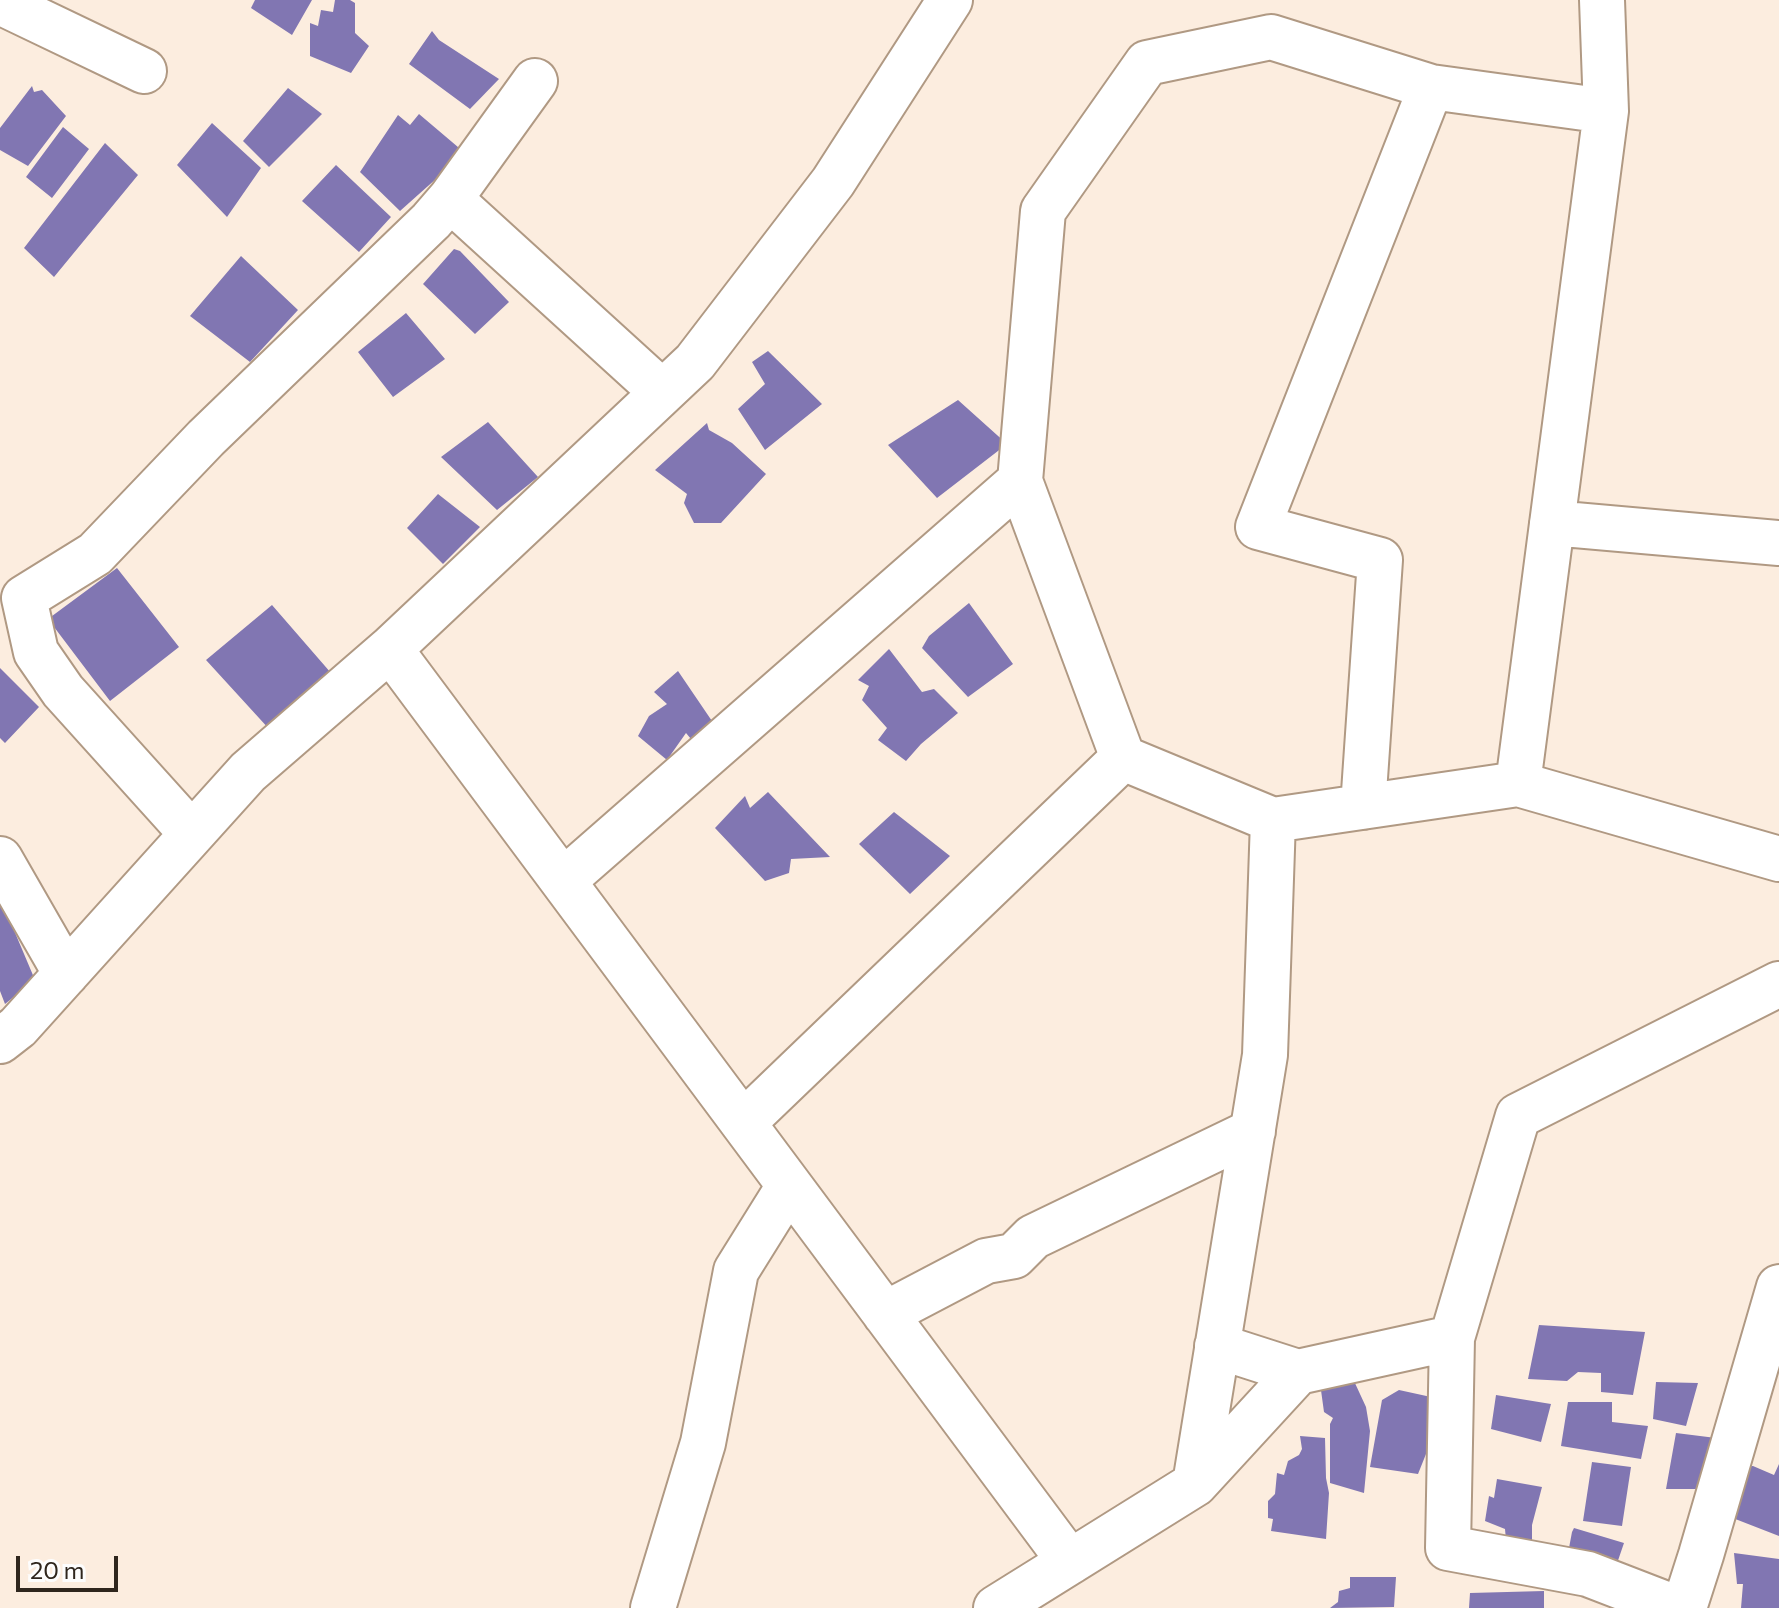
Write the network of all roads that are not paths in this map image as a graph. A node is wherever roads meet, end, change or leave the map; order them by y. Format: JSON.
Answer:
{"nodes":[{"id":1,"x":950,"y":0,"type":"edge"},
{"id":2,"x":1602,"y":0,"type":"edge"},
{"id":3,"x":0,"y":2,"type":"edge"},
{"id":4,"x":144,"y":71,"type":"dead end"},
{"id":5,"x":535,"y":81,"type":"dead end"},
{"id":6,"x":1431,"y":87,"type":"junction"},
{"id":7,"x":1606,"y":111,"type":"junction"},
{"id":8,"x":450,"y":199,"type":"junction"},
{"id":9,"x":662,"y":392,"type":"junction"},
{"id":10,"x":1020,"y":481,"type":"junction"},
{"id":11,"x":1552,"y":523,"type":"junction"},
{"id":12,"x":1779,"y":543,"type":"edge"},
{"id":13,"x":12,"y":592,"type":"edge"},
{"id":14,"x":390,"y":649,"type":"junction"},
{"id":15,"x":1123,"y":758,"type":"junction"},
{"id":16,"x":1518,"y":784,"type":"junction"},
{"id":17,"x":1363,"y":807,"type":"junction"},
{"id":18,"x":1273,"y":820,"type":"junction"},
{"id":19,"x":192,"y":834,"type":"junction"},
{"id":20,"x":0,"y":859,"type":"edge"},
{"id":21,"x":1779,"y":859,"type":"edge"},
{"id":22,"x":563,"y":881,"type":"junction"},
{"id":23,"x":66,"y":974,"type":"junction"},
{"id":24,"x":1779,"y":984,"type":"edge"},
{"id":25,"x":0,"y":1041,"type":"edge"},
{"id":26,"x":743,"y":1123,"type":"junction"},
{"id":27,"x":1253,"y":1131,"type":"junction"},
{"id":28,"x":789,"y":1186,"type":"junction"},
{"id":29,"x":1779,"y":1287,"type":"edge"},
{"id":30,"x":885,"y":1314,"type":"junction"},
{"id":31,"x":1452,"y":1338,"type":"junction"},
{"id":32,"x":1217,"y":1346,"type":"junction"},
{"id":33,"x":1298,"y":1372,"type":"junction"},
{"id":34,"x":1195,"y":1484,"type":"junction"},
{"id":35,"x":1070,"y":1562,"type":"junction"},
{"id":36,"x":653,"y":1608,"type":"edge"},
{"id":37,"x":996,"y":1608,"type":"edge"},
{"id":38,"x":1676,"y":1608,"type":"edge"},
{"id":39,"x":1684,"y":1608,"type":"edge"}],
"edges":[{"from":1,"to":9,"type":"street"},
{"from":2,"to":7,"type":"street"},
{"from":3,"to":4,"type":"street"},
{"from":5,"to":8,"type":"street"},
{"from":6,"to":7,"type":"street"},
{"from":6,"to":10,"type":"street"},
{"from":6,"to":17,"type":"street"},
{"from":7,"to":11,"type":"street"},
{"from":8,"to":9,"type":"street"},
{"from":8,"to":13,"type":"street"},
{"from":9,"to":14,"type":"street"},
{"from":10,"to":15,"type":"street"},
{"from":10,"to":22,"type":"street"},
{"from":11,"to":12,"type":"street"},
{"from":11,"to":16,"type":"street"},
{"from":13,"to":19,"type":"street"},
{"from":14,"to":19,"type":"street"},
{"from":14,"to":22,"type":"street"},
{"from":15,"to":18,"type":"street"},
{"from":15,"to":26,"type":"street"},
{"from":16,"to":17,"type":"street"},
{"from":16,"to":21,"type":"street"},
{"from":17,"to":18,"type":"street"},
{"from":18,"to":27,"type":"street"},
{"from":19,"to":23,"type":"street"},
{"from":20,"to":23,"type":"street"},
{"from":22,"to":26,"type":"street"},
{"from":23,"to":25,"type":"street"},
{"from":24,"to":31,"type":"street"},
{"from":26,"to":28,"type":"street"},
{"from":27,"to":30,"type":"street"},
{"from":27,"to":32,"type":"street"},
{"from":28,"to":30,"type":"street"},
{"from":28,"to":36,"type":"street"},
{"from":29,"to":39,"type":"street"},
{"from":30,"to":35,"type":"street"},
{"from":31,"to":33,"type":"street"},
{"from":31,"to":38,"type":"street"},
{"from":32,"to":33,"type":"street"},
{"from":32,"to":34,"type":"street"},
{"from":33,"to":34,"type":"street"},
{"from":34,"to":35,"type":"street"},
{"from":35,"to":37,"type":"street"}]}
